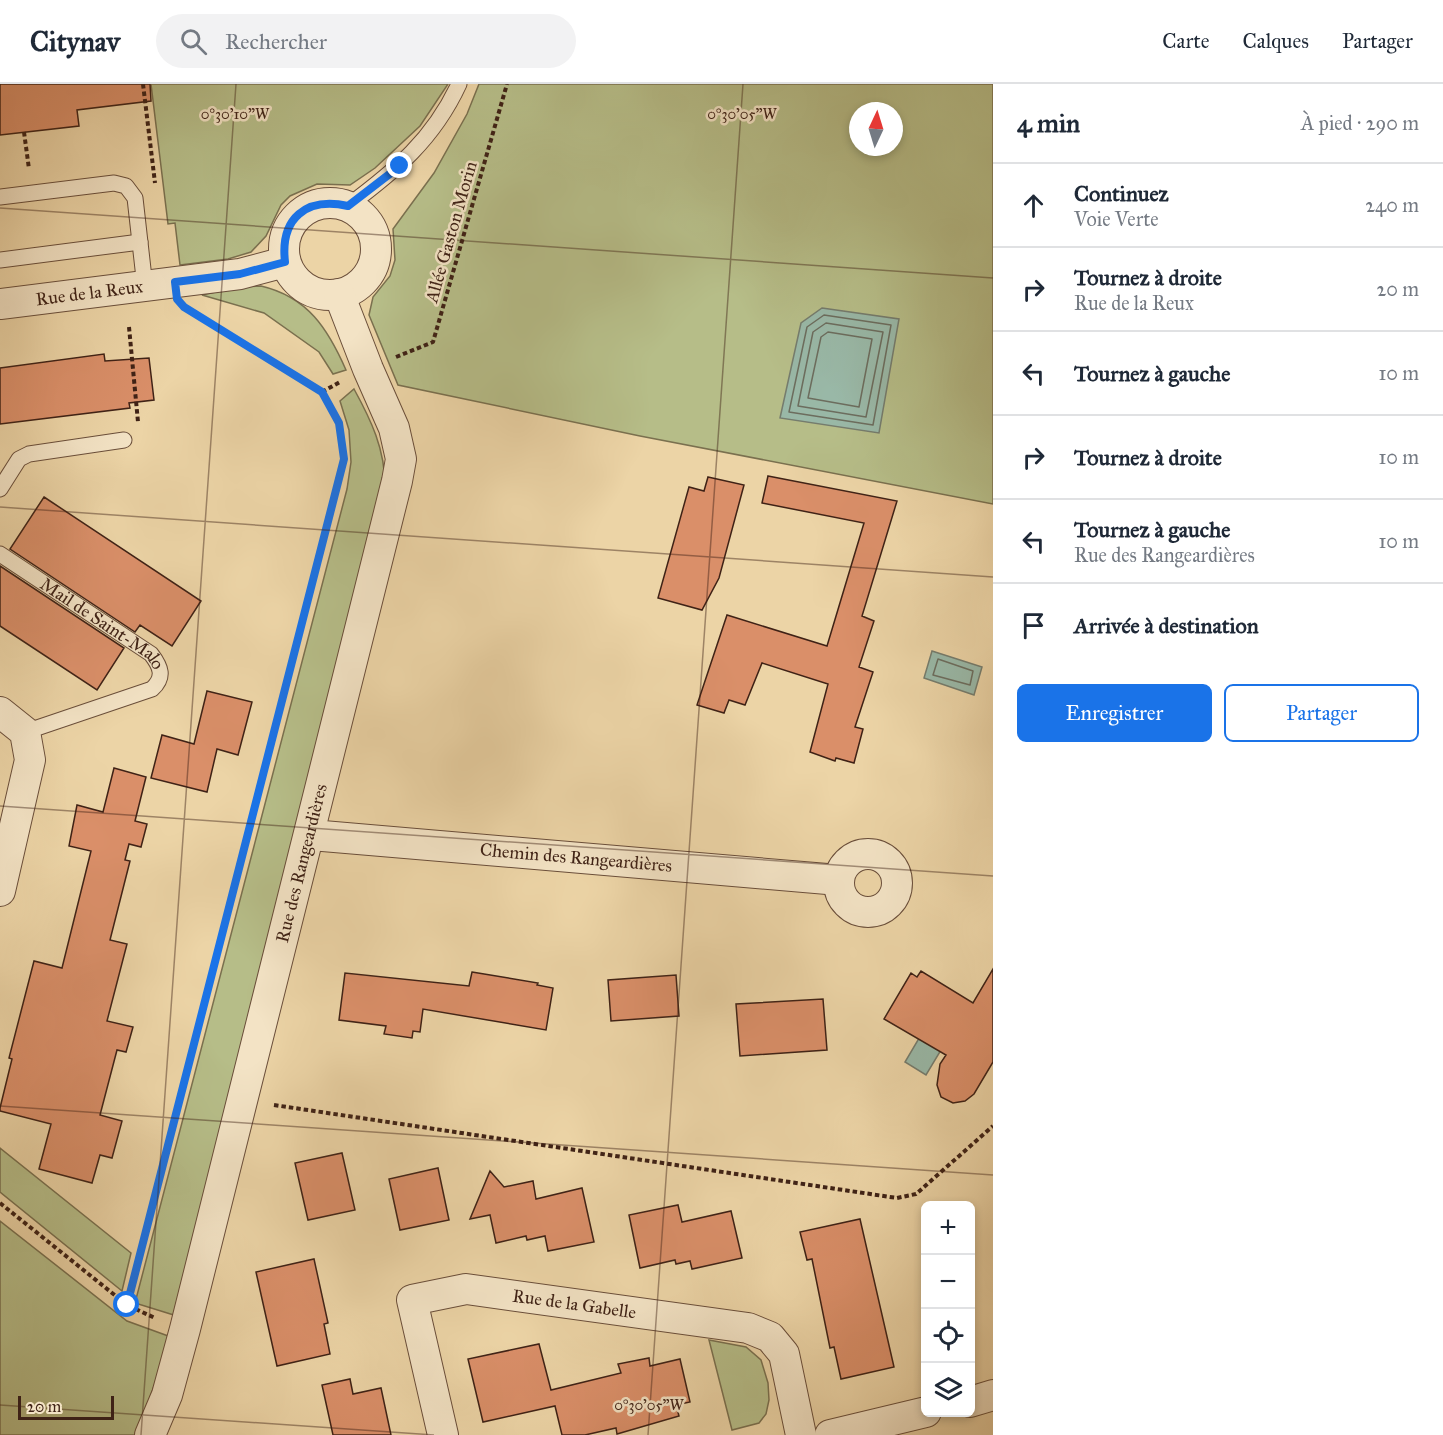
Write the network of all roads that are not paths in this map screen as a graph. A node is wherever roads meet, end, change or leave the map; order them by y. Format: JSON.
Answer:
{"nodes":[{"id":1,"x":459,"y":84,"type":"edge"},
{"id":2,"x":0,"y":197,"type":"edge"},
{"id":3,"x":348,"y":206,"type":"junction"},
{"id":4,"x":140,"y":242,"type":"junction"},
{"id":5,"x":0,"y":260,"type":"edge"},
{"id":6,"x":285,"y":262,"type":"junction"},
{"id":7,"x":145,"y":287,"type":"junction"},
{"id":8,"x":339,"y":294,"type":"junction"},
{"id":9,"x":0,"y":304,"type":"edge"},
{"id":10,"x":124,"y":440,"type":"road end"},
{"id":11,"x":0,"y":489,"type":"edge"},
{"id":12,"x":0,"y":554,"type":"edge"},
{"id":13,"x":0,"y":712,"type":"edge"},
{"id":14,"x":25,"y":732,"type":"junction"},
{"id":15,"x":311,"y":835,"type":"junction"},
{"id":16,"x":839,"y":880,"type":"dead end"},
{"id":17,"x":0,"y":891,"type":"edge"},
{"id":18,"x":993,"y":1395,"type":"edge"},
{"id":19,"x":975,"y":1400,"type":"edge"},
{"id":20,"x":921,"y":1414,"type":"edge"},
{"id":21,"x":150,"y":1435,"type":"edge"},
{"id":22,"x":443,"y":1435,"type":"edge"},
{"id":23,"x":801,"y":1435,"type":"edge"},
{"id":24,"x":830,"y":1435,"type":"edge"}],
"edges":[{"from":1,"to":3,"type":"lane"},
{"from":2,"to":4,"type":"lane"},
{"from":3,"to":6,"type":"street"},
{"from":3,"to":8,"type":"street"},
{"from":4,"to":5,"type":"lane"},
{"from":4,"to":7,"type":"lane"},
{"from":6,"to":7,"type":"street","name":"Rue de la Reux"},
{"from":6,"to":8,"type":"street"},
{"from":7,"to":9,"type":"street","name":"Rue de la Reux"},
{"from":8,"to":15,"type":"street","name":"Rue des Rangeardières"},
{"from":10,"to":11,"type":"lane"},
{"from":12,"to":14,"type":"lane","name":"Mail de Saint-Malo"},
{"from":13,"to":14,"type":"street"},
{"from":14,"to":17,"type":"street"},
{"from":15,"to":16,"type":"street","name":"Chemin des Rangeardières"},
{"from":15,"to":21,"type":"street","name":"Rue des Rangeardières"},
{"from":18,"to":19,"type":"street"},
{"from":20,"to":24,"type":"street"},
{"from":22,"to":23,"type":"street","name":"Rue de la Gabelle"}]}
